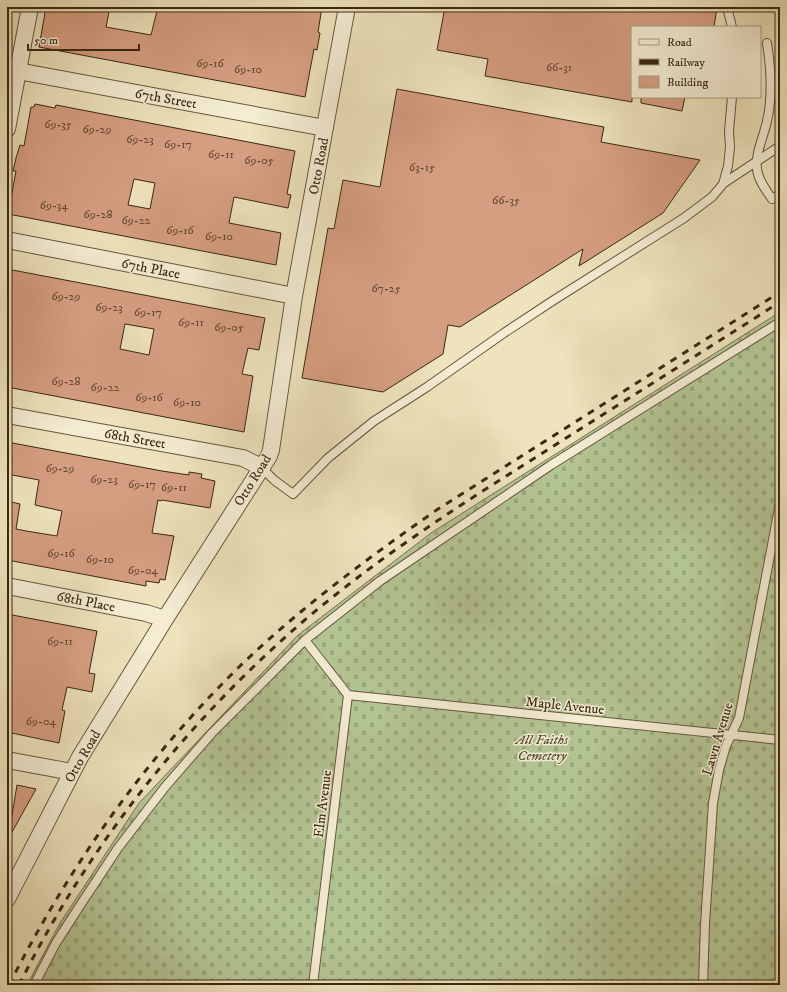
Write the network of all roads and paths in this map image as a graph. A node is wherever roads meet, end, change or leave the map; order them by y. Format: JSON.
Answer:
{"nodes":[{"id":1,"x":30,"y":7,"type":"edge"},
{"id":2,"x":347,"y":7,"type":"edge"},
{"id":3,"x":727,"y":7,"type":"edge"},
{"id":4,"x":732,"y":26,"type":"edge"},
{"id":5,"x":767,"y":43,"type":"dead end"},
{"id":6,"x":13,"y":70,"type":"edge"},
{"id":7,"x":732,"y":98,"type":"edge"},
{"id":8,"x":325,"y":128,"type":"junction"},
{"id":9,"x":7,"y":129,"type":"edge"},
{"id":10,"x":780,"y":146,"type":"edge"},
{"id":11,"x":756,"y":162,"type":"junction"},
{"id":12,"x":723,"y":184,"type":"junction"},
{"id":13,"x":780,"y":194,"type":"edge"},
{"id":14,"x":7,"y":240,"type":"edge"},
{"id":15,"x":294,"y":296,"type":"junction"},
{"id":16,"x":780,"y":322,"type":"edge"},
{"id":17,"x":7,"y":415,"type":"edge"},
{"id":18,"x":261,"y":467,"type":"junction"},
{"id":19,"x":780,"y":503,"type":"edge"},
{"id":20,"x":7,"y":586,"type":"edge"},
{"id":21,"x":165,"y":619,"type":"junction"},
{"id":22,"x":305,"y":640,"type":"junction"},
{"id":23,"x":348,"y":695,"type":"junction"},
{"id":24,"x":731,"y":735,"type":"junction"},
{"id":25,"x":780,"y":740,"type":"edge"},
{"id":26,"x":7,"y":760,"type":"edge"},
{"id":27,"x":72,"y":772,"type":"junction"},
{"id":28,"x":7,"y":899,"type":"edge"},
{"id":29,"x":34,"y":985,"type":"edge"},
{"id":30,"x":313,"y":985,"type":"edge"},
{"id":31,"x":703,"y":985,"type":"edge"}],
"edges":[{"from":1,"to":6,"type":"street"},
{"from":2,"to":8,"type":"street","name":"Otto Road"},
{"from":3,"to":4,"type":"lane"},
{"from":5,"to":11,"type":"lane"},
{"from":6,"to":8,"type":"street","name":"67th Street"},
{"from":6,"to":9,"type":"street"},
{"from":7,"to":12,"type":"lane"},
{"from":8,"to":15,"type":"street","name":"Otto Road"},
{"from":10,"to":11,"type":"lane"},
{"from":11,"to":12,"type":"lane"},
{"from":11,"to":13,"type":"lane"},
{"from":12,"to":18,"type":"lane"},
{"from":14,"to":15,"type":"street","name":"67th Place"},
{"from":15,"to":18,"type":"street","name":"Otto Road"},
{"from":16,"to":22,"type":"lane"},
{"from":17,"to":18,"type":"street","name":"68th Street"},
{"from":18,"to":21,"type":"street","name":"Otto Road"},
{"from":19,"to":24,"type":"lane","name":"Lawn Avenue"},
{"from":20,"to":21,"type":"street","name":"68th Place"},
{"from":21,"to":27,"type":"street","name":"Otto Road"},
{"from":22,"to":23,"type":"lane"},
{"from":22,"to":29,"type":"lane"},
{"from":23,"to":24,"type":"lane","name":"Maple Avenue"},
{"from":23,"to":30,"type":"lane","name":"Elm Avenue"},
{"from":24,"to":25,"type":"lane","name":"Maple Avenue"},
{"from":24,"to":31,"type":"lane","name":"Lawn Avenue"},
{"from":26,"to":27,"type":"street"},
{"from":27,"to":28,"type":"street","name":"Otto Road"}]}
